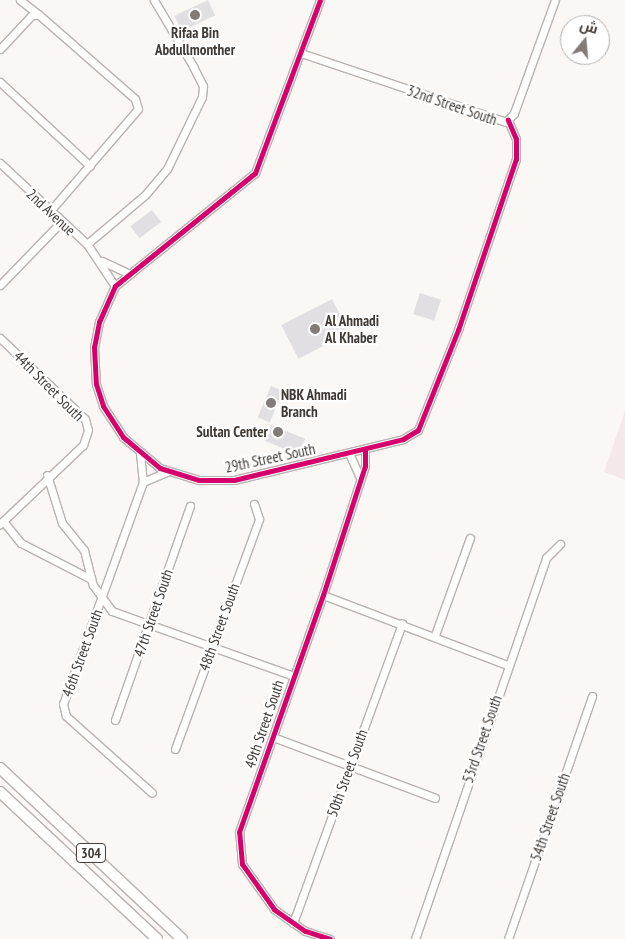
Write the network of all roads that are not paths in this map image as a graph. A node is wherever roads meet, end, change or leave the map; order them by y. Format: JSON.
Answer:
{"nodes":[{"id":1,"x":20,"y":0,"type":"edge"},
{"id":2,"x":154,"y":0,"type":"edge"},
{"id":3,"x":320,"y":0,"type":"edge"},
{"id":4,"x":555,"y":0,"type":"edge"},
{"id":5,"x":38,"y":14,"type":"junction"},
{"id":6,"x":0,"y":49,"type":"edge"},
{"id":7,"x":301,"y":53,"type":"junction"},
{"id":8,"x":0,"y":82,"type":"edge"},
{"id":9,"x":508,"y":120,"type":"junction"},
{"id":10,"x":0,"y":163,"type":"edge"},
{"id":11,"x":90,"y":166,"type":"junction"},
{"id":12,"x":49,"y":212,"type":"junction"},
{"id":13,"x":61,"y":222,"type":"junction"},
{"id":14,"x":87,"y":244,"type":"junction"},
{"id":15,"x":102,"y":261,"type":"junction"},
{"id":16,"x":130,"y":274,"type":"junction"},
{"id":17,"x":0,"y":285,"type":"edge"},
{"id":18,"x":115,"y":286,"type":"junction"},
{"id":19,"x":0,"y":338,"type":"edge"},
{"id":20,"x":366,"y":449,"type":"junction"},
{"id":21,"x":352,"y":452,"type":"junction"},
{"id":22,"x":140,"y":454,"type":"junction"},
{"id":23,"x":167,"y":472,"type":"junction"},
{"id":24,"x":47,"y":476,"type":"junction"},
{"id":25,"x":360,"y":481,"type":"junction"},
{"id":26,"x":143,"y":482,"type":"junction"},
{"id":27,"x":254,"y":504,"type":"dead end"},
{"id":28,"x":190,"y":506,"type":"dead end"},
{"id":29,"x":1,"y":522,"type":"edge"},
{"id":30,"x":470,"y":538,"type":"dead end"},
{"id":31,"x":560,"y":544,"type":"dead end"},
{"id":32,"x":90,"y":580,"type":"junction"},
{"id":33,"x":323,"y":595,"type":"junction"},
{"id":34,"x":101,"y":597,"type":"junction"},
{"id":35,"x":402,"y":623,"type":"junction"},
{"id":36,"x":149,"y":626,"type":"junction"},
{"id":37,"x":435,"y":635,"type":"junction"},
{"id":38,"x":212,"y":647,"type":"junction"},
{"id":39,"x":507,"y":665,"type":"junction"},
{"id":40,"x":294,"y":676,"type":"junction"},
{"id":41,"x":592,"y":696,"type":"dead end"},
{"id":42,"x":115,"y":720,"type":"dead end"},
{"id":43,"x":273,"y":737,"type":"junction"},
{"id":44,"x":174,"y":749,"type":"dead end"},
{"id":45,"x":350,"y":766,"type":"junction"},
{"id":46,"x":0,"y":768,"type":"edge"},
{"id":47,"x":0,"y":792,"type":"edge"},
{"id":48,"x":152,"y":793,"type":"dead end"},
{"id":49,"x":435,"y":798,"type":"dead end"},
{"id":50,"x":293,"y":923,"type":"junction"},
{"id":51,"x":157,"y":939,"type":"edge"},
{"id":52,"x":182,"y":939,"type":"edge"},
{"id":53,"x":330,"y":939,"type":"edge"},
{"id":54,"x":415,"y":939,"type":"edge"},
{"id":55,"x":508,"y":939,"type":"edge"}],
"edges":[{"from":1,"to":5,"type":"street"},
{"from":2,"to":14,"type":"street"},
{"from":3,"to":7,"type":"street"},
{"from":4,"to":9,"type":"street","name":"32nd Street South"},
{"from":5,"to":6,"type":"street"},
{"from":5,"to":11,"type":"street"},
{"from":7,"to":9,"type":"street","name":"32nd Street South"},
{"from":7,"to":16,"type":"street"},
{"from":8,"to":11,"type":"street"},
{"from":9,"to":20,"type":"street","name":"29th Street South"},
{"from":10,"to":12,"type":"street","name":"2nd Avenue"},
{"from":11,"to":12,"type":"street"},
{"from":12,"to":13,"type":"street","name":"2nd Avenue"},
{"from":13,"to":14,"type":"street","name":"2nd Avenue"},
{"from":13,"to":17,"type":"street"},
{"from":14,"to":15,"type":"street","name":"2nd Avenue"},
{"from":15,"to":16,"type":"street","name":"2nd Avenue"},
{"from":15,"to":18,"type":"street","name":"2nd Avenue"},
{"from":16,"to":18,"type":"street"},
{"from":18,"to":22,"type":"street","name":"29th Street South"},
{"from":19,"to":24,"type":"street","name":"44th Street South"},
{"from":20,"to":21,"type":"street","name":"29th Street South"},
{"from":20,"to":25,"type":"street","name":"49th Street South"},
{"from":21,"to":23,"type":"street","name":"29th Street South"},
{"from":21,"to":25,"type":"street"},
{"from":22,"to":23,"type":"street","name":"29th Street South"},
{"from":22,"to":26,"type":"street","name":"46th Street South"},
{"from":23,"to":26,"type":"street"},
{"from":24,"to":29,"type":"street","name":"44th Street South"},
{"from":24,"to":32,"type":"street"},
{"from":25,"to":33,"type":"street","name":"49th Street South"},
{"from":26,"to":34,"type":"street","name":"46th Street South"},
{"from":27,"to":38,"type":"street","name":"48th Street South"},
{"from":28,"to":36,"type":"street","name":"47th Street South"},
{"from":29,"to":32,"type":"street"},
{"from":30,"to":37,"type":"street"},
{"from":31,"to":39,"type":"street","name":"53rd Street South"},
{"from":32,"to":34,"type":"street"},
{"from":33,"to":35,"type":"street"},
{"from":33,"to":40,"type":"street","name":"49th Street South"},
{"from":34,"to":36,"type":"street"},
{"from":34,"to":48,"type":"street","name":"46th Street South"},
{"from":35,"to":37,"type":"street"},
{"from":35,"to":45,"type":"street","name":"50th Street South"},
{"from":36,"to":38,"type":"street"},
{"from":36,"to":42,"type":"street","name":"47th Street South"},
{"from":37,"to":39,"type":"street"},
{"from":38,"to":40,"type":"street"},
{"from":38,"to":44,"type":"street","name":"48th Street South"},
{"from":39,"to":54,"type":"street","name":"53rd Street South"},
{"from":40,"to":43,"type":"street","name":"49th Street South"},
{"from":41,"to":55,"type":"street","name":"54th Street South"},
{"from":43,"to":45,"type":"street"},
{"from":43,"to":50,"type":"street","name":"49th Street South"},
{"from":45,"to":49,"type":"street"},
{"from":45,"to":50,"type":"street","name":"50th Street South"},
{"from":46,"to":52,"type":"main road","number":"304"},
{"from":47,"to":51,"type":"main road","number":"304"},
{"from":50,"to":53,"type":"street","name":"49th Street South"}]}
